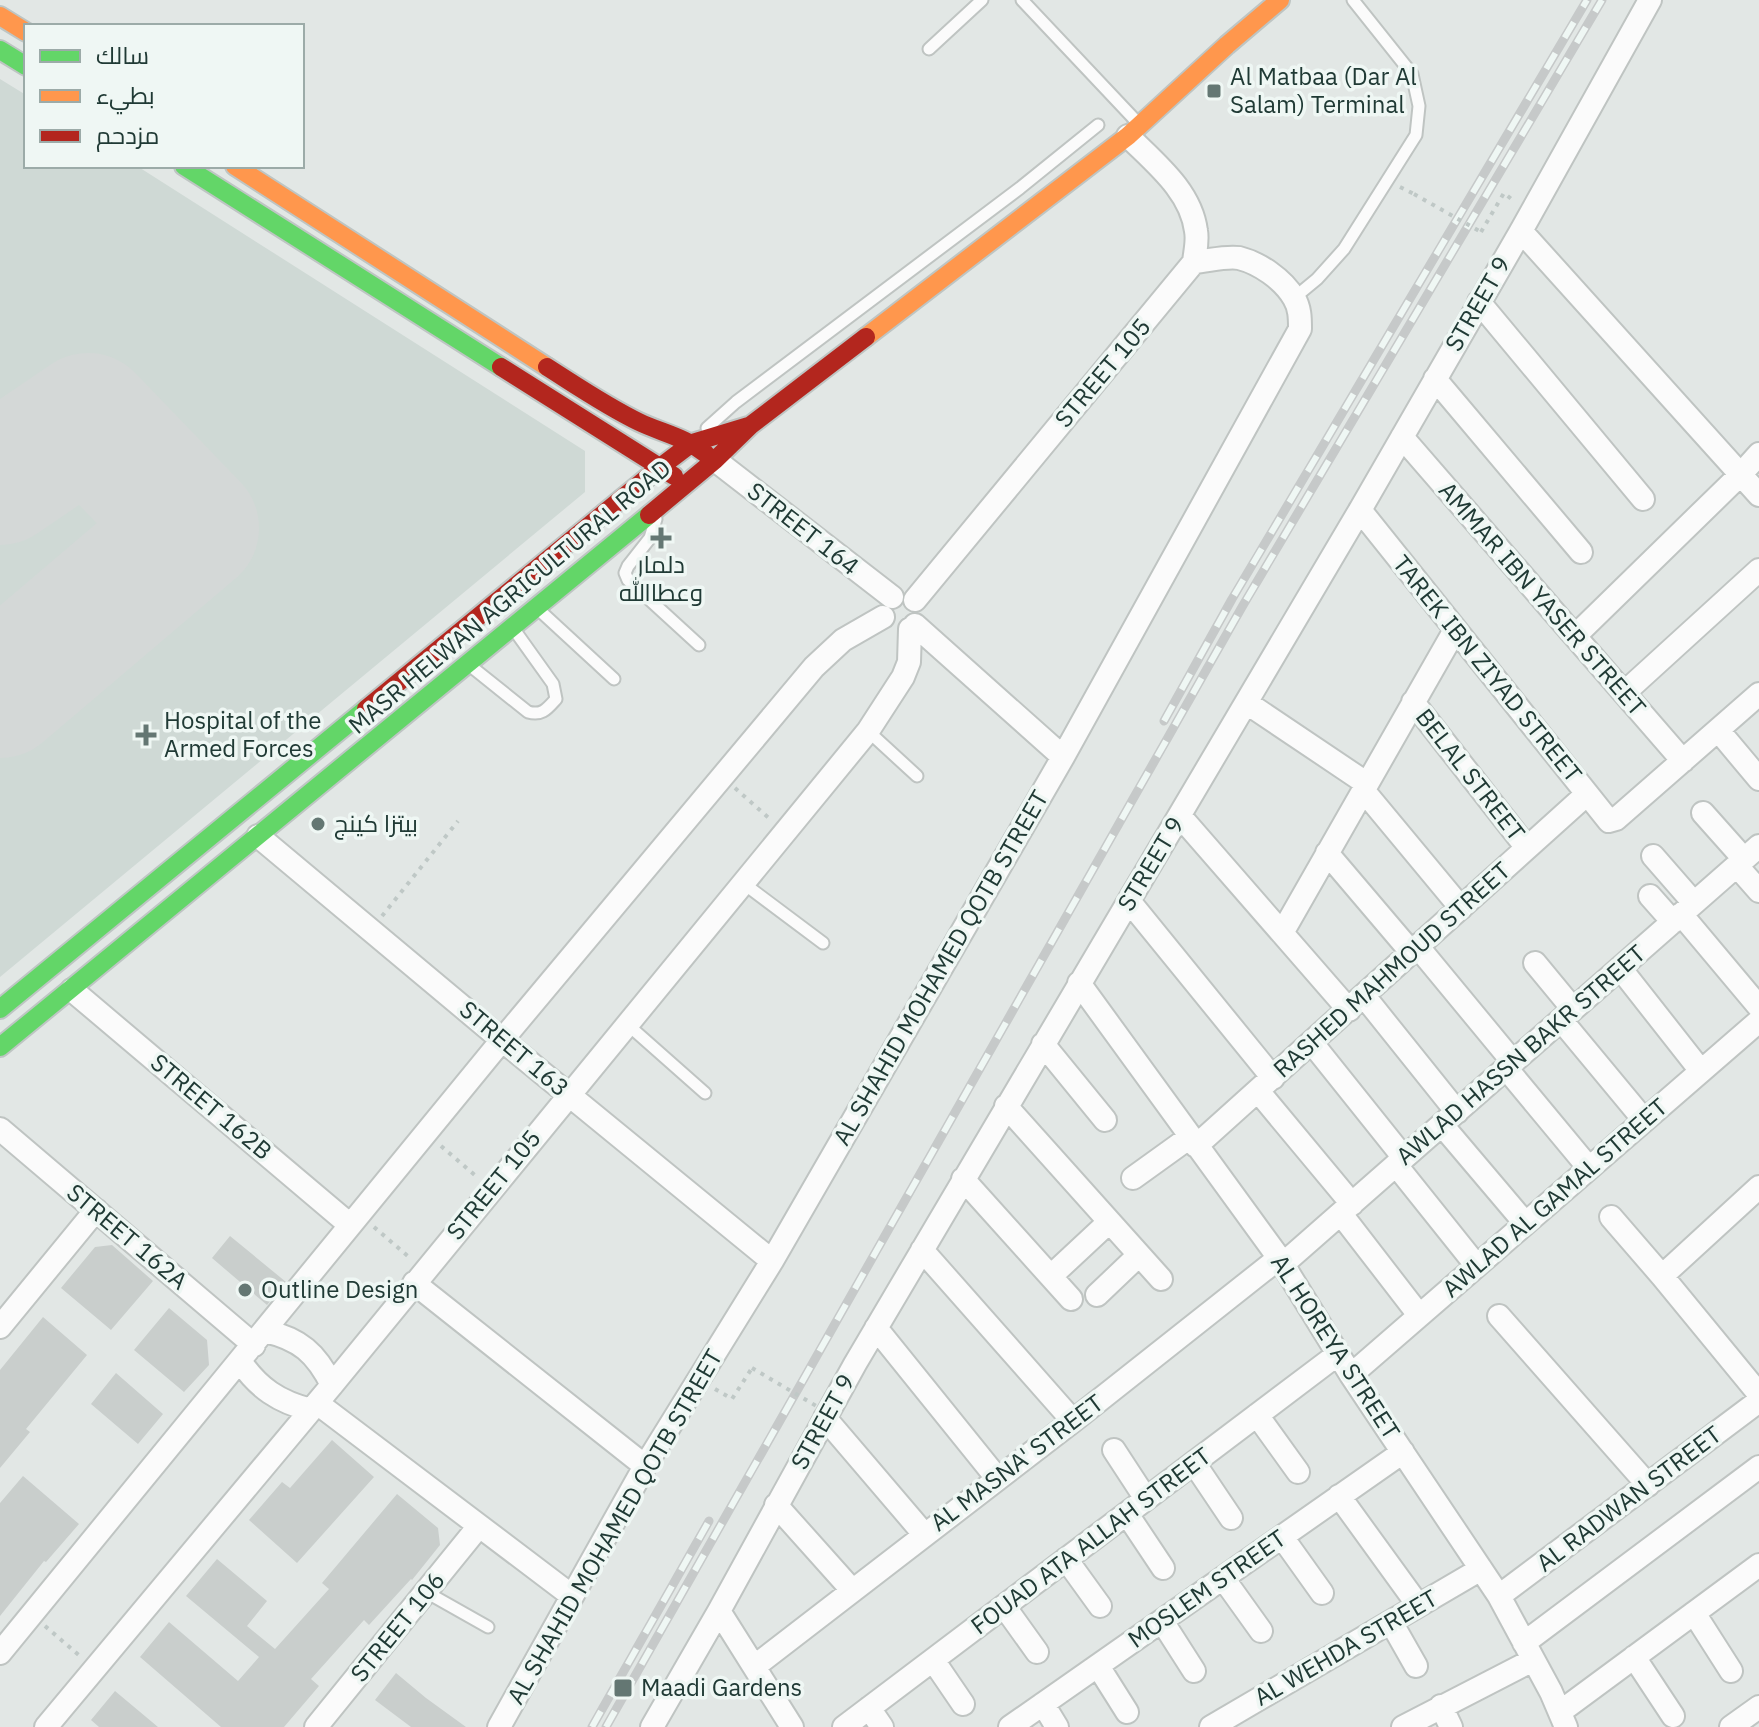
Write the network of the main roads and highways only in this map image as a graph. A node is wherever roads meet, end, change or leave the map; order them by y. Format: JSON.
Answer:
{"nodes":[{"id":1,"x":1278,"y":1,"type":"edge"},
{"id":2,"x":0,"y":16,"type":"edge"},
{"id":3,"x":24,"y":31,"type":"edge"},
{"id":4,"x":0,"y":50,"type":"edge"},
{"id":5,"x":24,"y":65,"type":"edge"},
{"id":6,"x":187,"y":168,"type":"edge"},
{"id":7,"x":238,"y":168,"type":"edge"},
{"id":8,"x":751,"y":425,"type":"junction"},
{"id":9,"x":692,"y":443,"type":"junction"},
{"id":10,"x":715,"y":460,"type":"junction"},
{"id":11,"x":659,"y":468,"type":"junction"},
{"id":12,"x":686,"y":483,"type":"junction"},
{"id":13,"x":495,"y":603,"type":"junction"},
{"id":14,"x":512,"y":626,"type":"junction"},
{"id":15,"x":444,"y":644,"type":"junction"},
{"id":16,"x":468,"y":663,"type":"junction"},
{"id":17,"x":0,"y":1009,"type":"edge"},
{"id":18,"x":0,"y":1047,"type":"edge"}],
"edges":[{"from":1,"to":8,"type":"main road","name":"MASR HELWAN AGRICULTURAL ROAD"},
{"from":2,"to":3,"type":"main road"},
{"from":4,"to":5,"type":"main road"},
{"from":6,"to":11,"type":"main road"},
{"from":7,"to":9,"type":"main road"},
{"from":8,"to":9,"type":"main road","name":"MASR HELWAN AGRICULTURAL ROAD"},
{"from":8,"to":10,"type":"main road","name":"MASR HELWAN AGRICULTURAL ROAD"},
{"from":9,"to":10,"type":"main road"},
{"from":9,"to":11,"type":"main road","name":"MASR HELWAN AGRICULTURAL ROAD"},
{"from":10,"to":12,"type":"main road","name":"MASR HELWAN AGRICULTURAL ROAD"},
{"from":11,"to":12,"type":"main road"},
{"from":11,"to":13,"type":"main road","name":"MASR HELWAN AGRICULTURAL ROAD"},
{"from":12,"to":14,"type":"main road","name":"MASR HELWAN AGRICULTURAL ROAD"},
{"from":13,"to":14,"type":"main road"},
{"from":13,"to":15,"type":"main road","name":"MASR HELWAN AGRICULTURAL ROAD"},
{"from":14,"to":16,"type":"main road","name":"MASR HELWAN AGRICULTURAL ROAD"},
{"from":15,"to":16,"type":"main road"},
{"from":15,"to":17,"type":"main road","name":"MASR HELWAN AGRICULTURAL ROAD"},
{"from":16,"to":18,"type":"main road","name":"MASR HELWAN AGRICULTURAL ROAD"}]}
